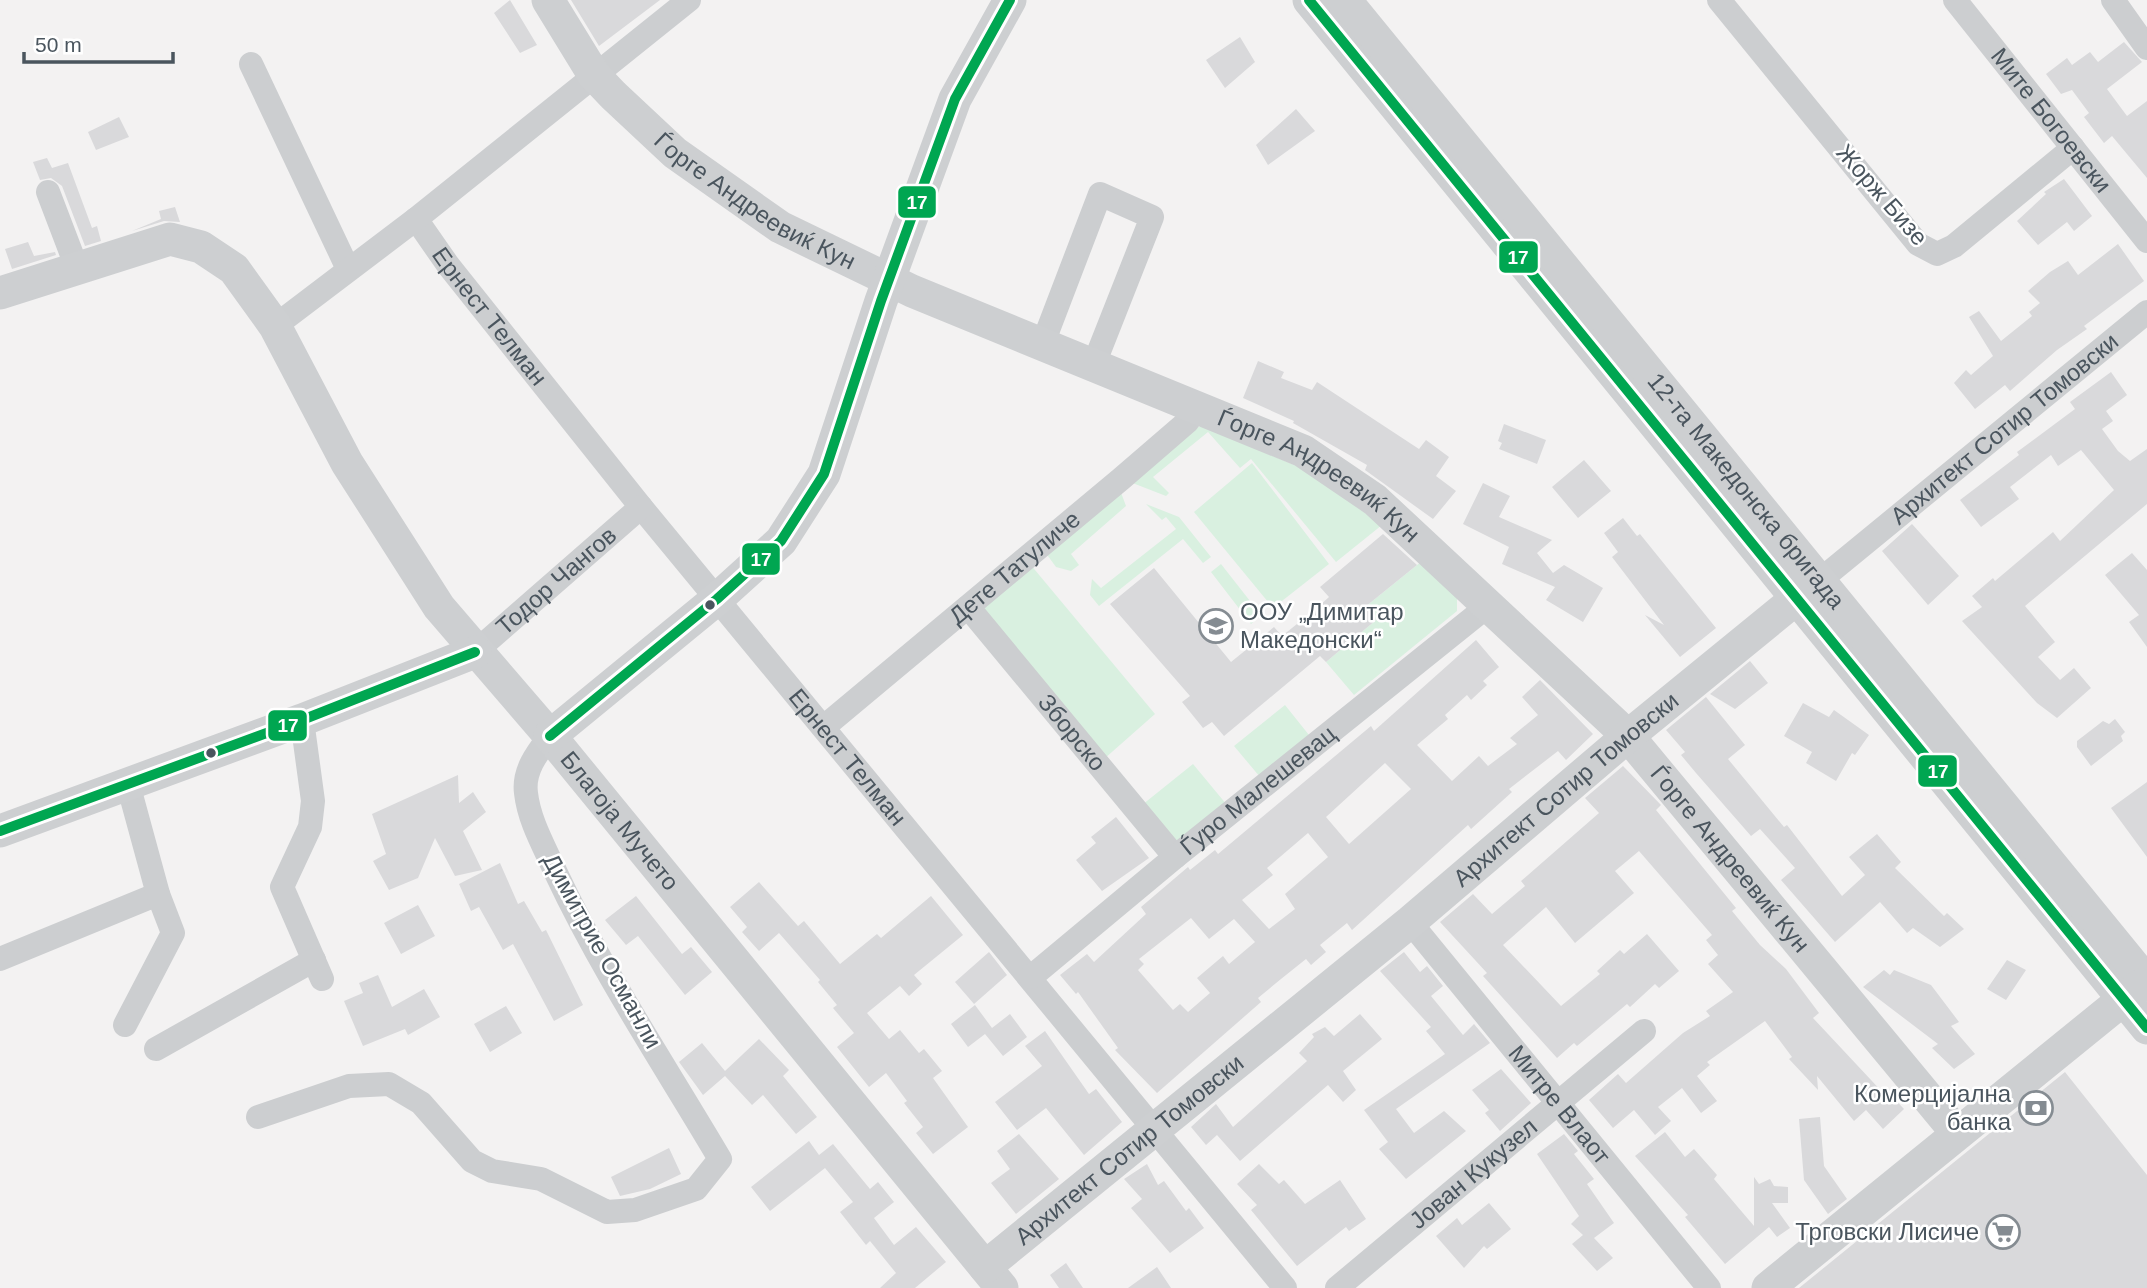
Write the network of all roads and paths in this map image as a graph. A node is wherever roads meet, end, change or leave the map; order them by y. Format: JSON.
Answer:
{"nodes":[{"id":1,"x":548,"y":0,"type":"edge"},
{"id":2,"x":689,"y":0,"type":"edge"},
{"id":3,"x":1010,"y":0,"type":"edge"},
{"id":4,"x":1309,"y":0,"type":"edge"},
{"id":5,"x":1345,"y":0,"type":"edge"},
{"id":6,"x":1718,"y":0,"type":"edge"},
{"id":7,"x":1955,"y":0,"type":"edge"},
{"id":8,"x":2113,"y":0,"type":"edge"},
{"id":9,"x":2147,"y":48,"type":"edge"},
{"id":10,"x":251,"y":64,"type":"dead end"},
{"id":11,"x":594,"y":75,"type":"junction"},
{"id":12,"x":2073,"y":148,"type":"junction"},
{"id":13,"x":48,"y":192,"type":"dead end"},
{"id":14,"x":415,"y":219,"type":"junction"},
{"id":15,"x":2147,"y":241,"type":"edge"},
{"id":16,"x":77,"y":268,"type":"junction"},
{"id":17,"x":348,"y":269,"type":"junction"},
{"id":18,"x":888,"y":281,"type":"junction"},
{"id":19,"x":0,"y":293,"type":"edge"},
{"id":20,"x":2147,"y":312,"type":"edge"},
{"id":21,"x":275,"y":326,"type":"junction"},
{"id":22,"x":1043,"y":343,"type":"junction"},
{"id":23,"x":1094,"y":364,"type":"junction"},
{"id":24,"x":1199,"y":407,"type":"junction"},
{"id":25,"x":641,"y":507,"type":"junction"},
{"id":26,"x":1807,"y":590,"type":"junction"},
{"id":27,"x":718,"y":599,"type":"junction"},
{"id":28,"x":1489,"y":605,"type":"junction"},
{"id":29,"x":968,"y":607,"type":"junction"},
{"id":30,"x":475,"y":652,"type":"junction"},
{"id":31,"x":302,"y":720,"type":"junction"},
{"id":32,"x":825,"y":726,"type":"junction"},
{"id":33,"x":550,"y":736,"type":"junction"},
{"id":34,"x":1628,"y":736,"type":"junction"},
{"id":35,"x":128,"y":784,"type":"junction"},
{"id":36,"x":0,"y":831,"type":"edge"},
{"id":37,"x":1175,"y":857,"type":"junction"},
{"id":38,"x":158,"y":894,"type":"junction"},
{"id":39,"x":1410,"y":922,"type":"junction"},
{"id":40,"x":0,"y":959,"type":"edge"},
{"id":41,"x":1031,"y":978,"type":"junction"},
{"id":42,"x":2141,"y":985,"type":"edge"},
{"id":43,"x":125,"y":1025,"type":"dead end"},
{"id":44,"x":2147,"y":1028,"type":"edge"},
{"id":45,"x":1644,"y":1031,"type":"dead end"},
{"id":46,"x":156,"y":1049,"type":"dead end"},
{"id":47,"x":1558,"y":1101,"type":"junction"},
{"id":48,"x":258,"y":1117,"type":"dead end"},
{"id":49,"x":1154,"y":1128,"type":"junction"},
{"id":50,"x":1956,"y":1133,"type":"junction"},
{"id":51,"x":994,"y":1278,"type":"edge"},
{"id":52,"x":1285,"y":1288,"type":"edge"},
{"id":53,"x":1337,"y":1288,"type":"edge"},
{"id":54,"x":1709,"y":1288,"type":"edge"},
{"id":55,"x":1768,"y":1288,"type":"edge"}],
"edges":[{"from":1,"to":11,"type":"street","name":"Ѓорге Андреевиќ Кун"},
{"from":2,"to":11,"type":"street"},
{"from":3,"to":18,"type":"street"},
{"from":4,"to":26,"type":"street","name":"12-та Македонска бригада"},
{"from":5,"to":26,"type":"street","name":"12-та Македонска бригада"},
{"from":6,"to":12,"type":"street","name":"Жорж Бизе"},
{"from":7,"to":12,"type":"street","name":"Мите Богоевски"},
{"from":8,"to":9,"type":"street"},
{"from":10,"to":17,"type":"street"},
{"from":11,"to":14,"type":"street"},
{"from":11,"to":18,"type":"street","name":"Ѓорге Андреевиќ Кун"},
{"from":12,"to":15,"type":"street","name":"Мите Богоевски"},
{"from":13,"to":16,"type":"street"},
{"from":14,"to":17,"type":"street"},
{"from":14,"to":25,"type":"street","name":"Ернест Телман"},
{"from":16,"to":19,"type":"street","name":"Благоја Мучето"},
{"from":16,"to":21,"type":"street","name":"Благоја Мучето"},
{"from":17,"to":21,"type":"street"},
{"from":18,"to":22,"type":"street","name":"Ѓорге Андреевиќ Кун"},
{"from":18,"to":27,"type":"street"},
{"from":20,"to":26,"type":"street","name":"Архитект Сотир Томовски"},
{"from":21,"to":30,"type":"street","name":"Благоја Мучето"},
{"from":22,"to":23,"type":"street","name":"Ѓорге Андреевиќ Кун"},
{"from":22,"to":23,"type":"street"},
{"from":23,"to":24,"type":"street","name":"Ѓорге Андреевиќ Кун"},
{"from":24,"to":28,"type":"street","name":"Ѓорге Андреевиќ Кун"},
{"from":24,"to":29,"type":"street","name":"Дете Татуличе"},
{"from":25,"to":27,"type":"street","name":"Ернест Телман"},
{"from":25,"to":30,"type":"street","name":"Тодор Чангов"},
{"from":26,"to":34,"type":"street","name":"Архитект Сотир Томовски"},
{"from":26,"to":42,"type":"street","name":"12-та Македонска бригада"},
{"from":27,"to":32,"type":"street","name":"Ернест Телман"},
{"from":27,"to":33,"type":"street"},
{"from":28,"to":34,"type":"street","name":"Ѓорге Андреевиќ Кун"},
{"from":28,"to":37,"type":"street","name":"Ѓуро Малешевац"},
{"from":29,"to":32,"type":"street","name":"Дете Татуличе"},
{"from":29,"to":37,"type":"street","name":"Зборско"},
{"from":30,"to":31,"type":"street","name":"Тодор Чангов"},
{"from":30,"to":33,"type":"street","name":"Благоја Мучето"},
{"from":31,"to":35,"type":"street","name":"Тодор Чангов"},
{"from":31,"to":46,"type":"street"},
{"from":32,"to":41,"type":"street","name":"Ернест Телман"},
{"from":33,"to":48,"type":"street","name":"Димитрие Османли"},
{"from":33,"to":51,"type":"street","name":"Благоја Мучето"},
{"from":34,"to":39,"type":"street","name":"Архитект Сотир Томовски"},
{"from":34,"to":50,"type":"street","name":"Ѓорге Андреевиќ Кун"},
{"from":35,"to":36,"type":"street","name":"Тодор Чангов"},
{"from":35,"to":38,"type":"street"},
{"from":37,"to":41,"type":"street","name":"Ѓуро Малешевац"},
{"from":38,"to":40,"type":"street"},
{"from":38,"to":43,"type":"street"},
{"from":39,"to":47,"type":"street","name":"Митре Влаот"},
{"from":39,"to":49,"type":"street","name":"Архитект Сотир Томовски"},
{"from":41,"to":49,"type":"street","name":"Ернест Телман"},
{"from":42,"to":44,"type":"street","name":"12-та Македонска бригада"},
{"from":42,"to":50,"type":"street"},
{"from":45,"to":47,"type":"street","name":"Јован Кукузел"},
{"from":47,"to":53,"type":"street","name":"Јован Кукузел"},
{"from":47,"to":54,"type":"street","name":"Митре Влаот"},
{"from":49,"to":51,"type":"street","name":"Архитект Сотир Томовски"},
{"from":49,"to":52,"type":"street","name":"Ернест Телман"},
{"from":50,"to":55,"type":"street"}]}
